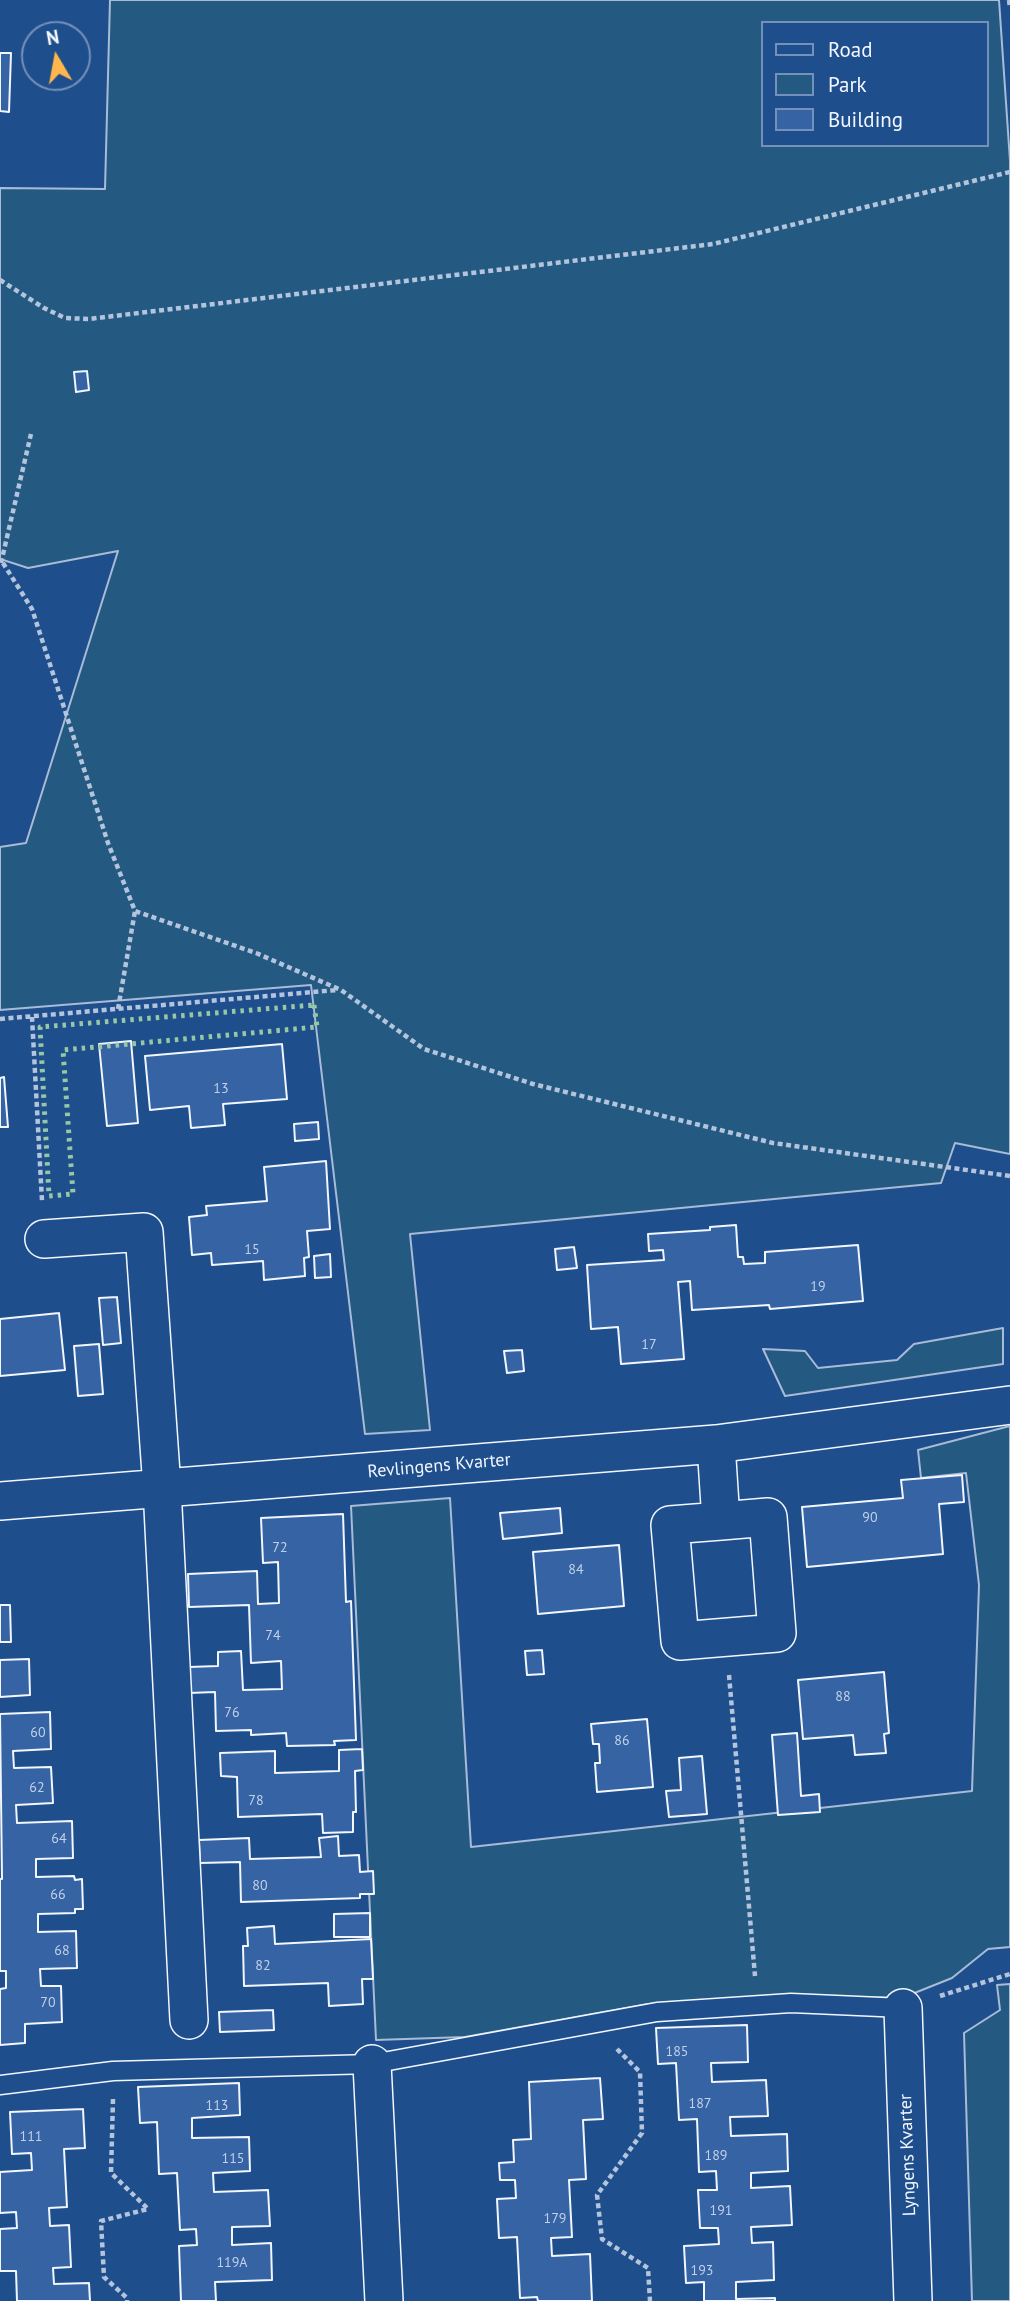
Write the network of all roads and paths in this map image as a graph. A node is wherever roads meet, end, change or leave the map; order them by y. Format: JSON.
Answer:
{"nodes":[{"id":1,"x":1009,"y":0,"type":"edge"},
{"id":2,"x":1010,"y":8,"type":"edge"},
{"id":3,"x":1010,"y":173,"type":"edge"},
{"id":4,"x":0,"y":280,"type":"edge"},
{"id":5,"x":31,"y":434,"type":"dead end"},
{"id":6,"x":1,"y":563,"type":"edge"},
{"id":7,"x":135,"y":911,"type":"junction"},
{"id":8,"x":341,"y":990,"type":"junction"},
{"id":9,"x":118,"y":1009,"type":"junction"},
{"id":10,"x":32,"y":1017,"type":"junction"},
{"id":11,"x":0,"y":1019,"type":"edge"},
{"id":12,"x":1010,"y":1176,"type":"edge"},
{"id":13,"x":44,"y":1239,"type":"joint"},
{"id":14,"x":1010,"y":1405,"type":"edge"},
{"id":15,"x":716,"y":1444,"type":"junction"},
{"id":16,"x":162,"y":1488,"type":"junction"},
{"id":17,"x":0,"y":1501,"type":"edge"},
{"id":18,"x":722,"y":1521,"type":"junction"},
{"id":19,"x":726,"y":1637,"type":"junction"},
{"id":20,"x":1010,"y":1974,"type":"edge"},
{"id":21,"x":758,"y":2005,"type":"junction"},
{"id":22,"x":903,"y":2008,"type":"junction"},
{"id":23,"x":189,"y":2020,"type":"dead end"},
{"id":24,"x":592,"y":2024,"type":"junction"},
{"id":25,"x":372,"y":2064,"type":"junction"},
{"id":26,"x":113,"y":2071,"type":"junction"},
{"id":27,"x":0,"y":2085,"type":"edge"},
{"id":28,"x":127,"y":2301,"type":"edge"},
{"id":29,"x":384,"y":2301,"type":"edge"},
{"id":30,"x":650,"y":2301,"type":"edge"},
{"id":31,"x":913,"y":2301,"type":"edge"}],
"edges":[{"from":1,"to":2,"type":"path"},
{"from":3,"to":4,"type":"path"},
{"from":5,"to":6,"type":"path"},
{"from":6,"to":7,"type":"path"},
{"from":7,"to":8,"type":"path"},
{"from":7,"to":9,"type":"path"},
{"from":8,"to":9,"type":"path"},
{"from":8,"to":12,"type":"path"},
{"from":9,"to":10,"type":"path"},
{"from":10,"to":11,"type":"path"},
{"from":10,"to":13,"type":"path"},
{"from":13,"to":16,"type":"street"},
{"from":14,"to":15,"type":"street","name":"Revlingens Kvarter"},
{"from":15,"to":16,"type":"street","name":"Revlingens Kvarter"},
{"from":15,"to":18,"type":"street"},
{"from":16,"to":17,"type":"street","name":"Revlingens Kvarter"},
{"from":16,"to":23,"type":"street"},
{"from":18,"to":19,"type":"street"},
{"from":18,"to":19,"type":"street"},
{"from":19,"to":21,"type":"path"},
{"from":20,"to":22,"type":"path"},
{"from":21,"to":22,"type":"lane"},
{"from":21,"to":24,"type":"lane"},
{"from":22,"to":31,"type":"street","name":"Lyngens Kvarter"},
{"from":24,"to":25,"type":"lane"},
{"from":24,"to":30,"type":"path"},
{"from":25,"to":26,"type":"lane"},
{"from":25,"to":29,"type":"street"},
{"from":26,"to":27,"type":"lane"},
{"from":26,"to":28,"type":"path"}]}
